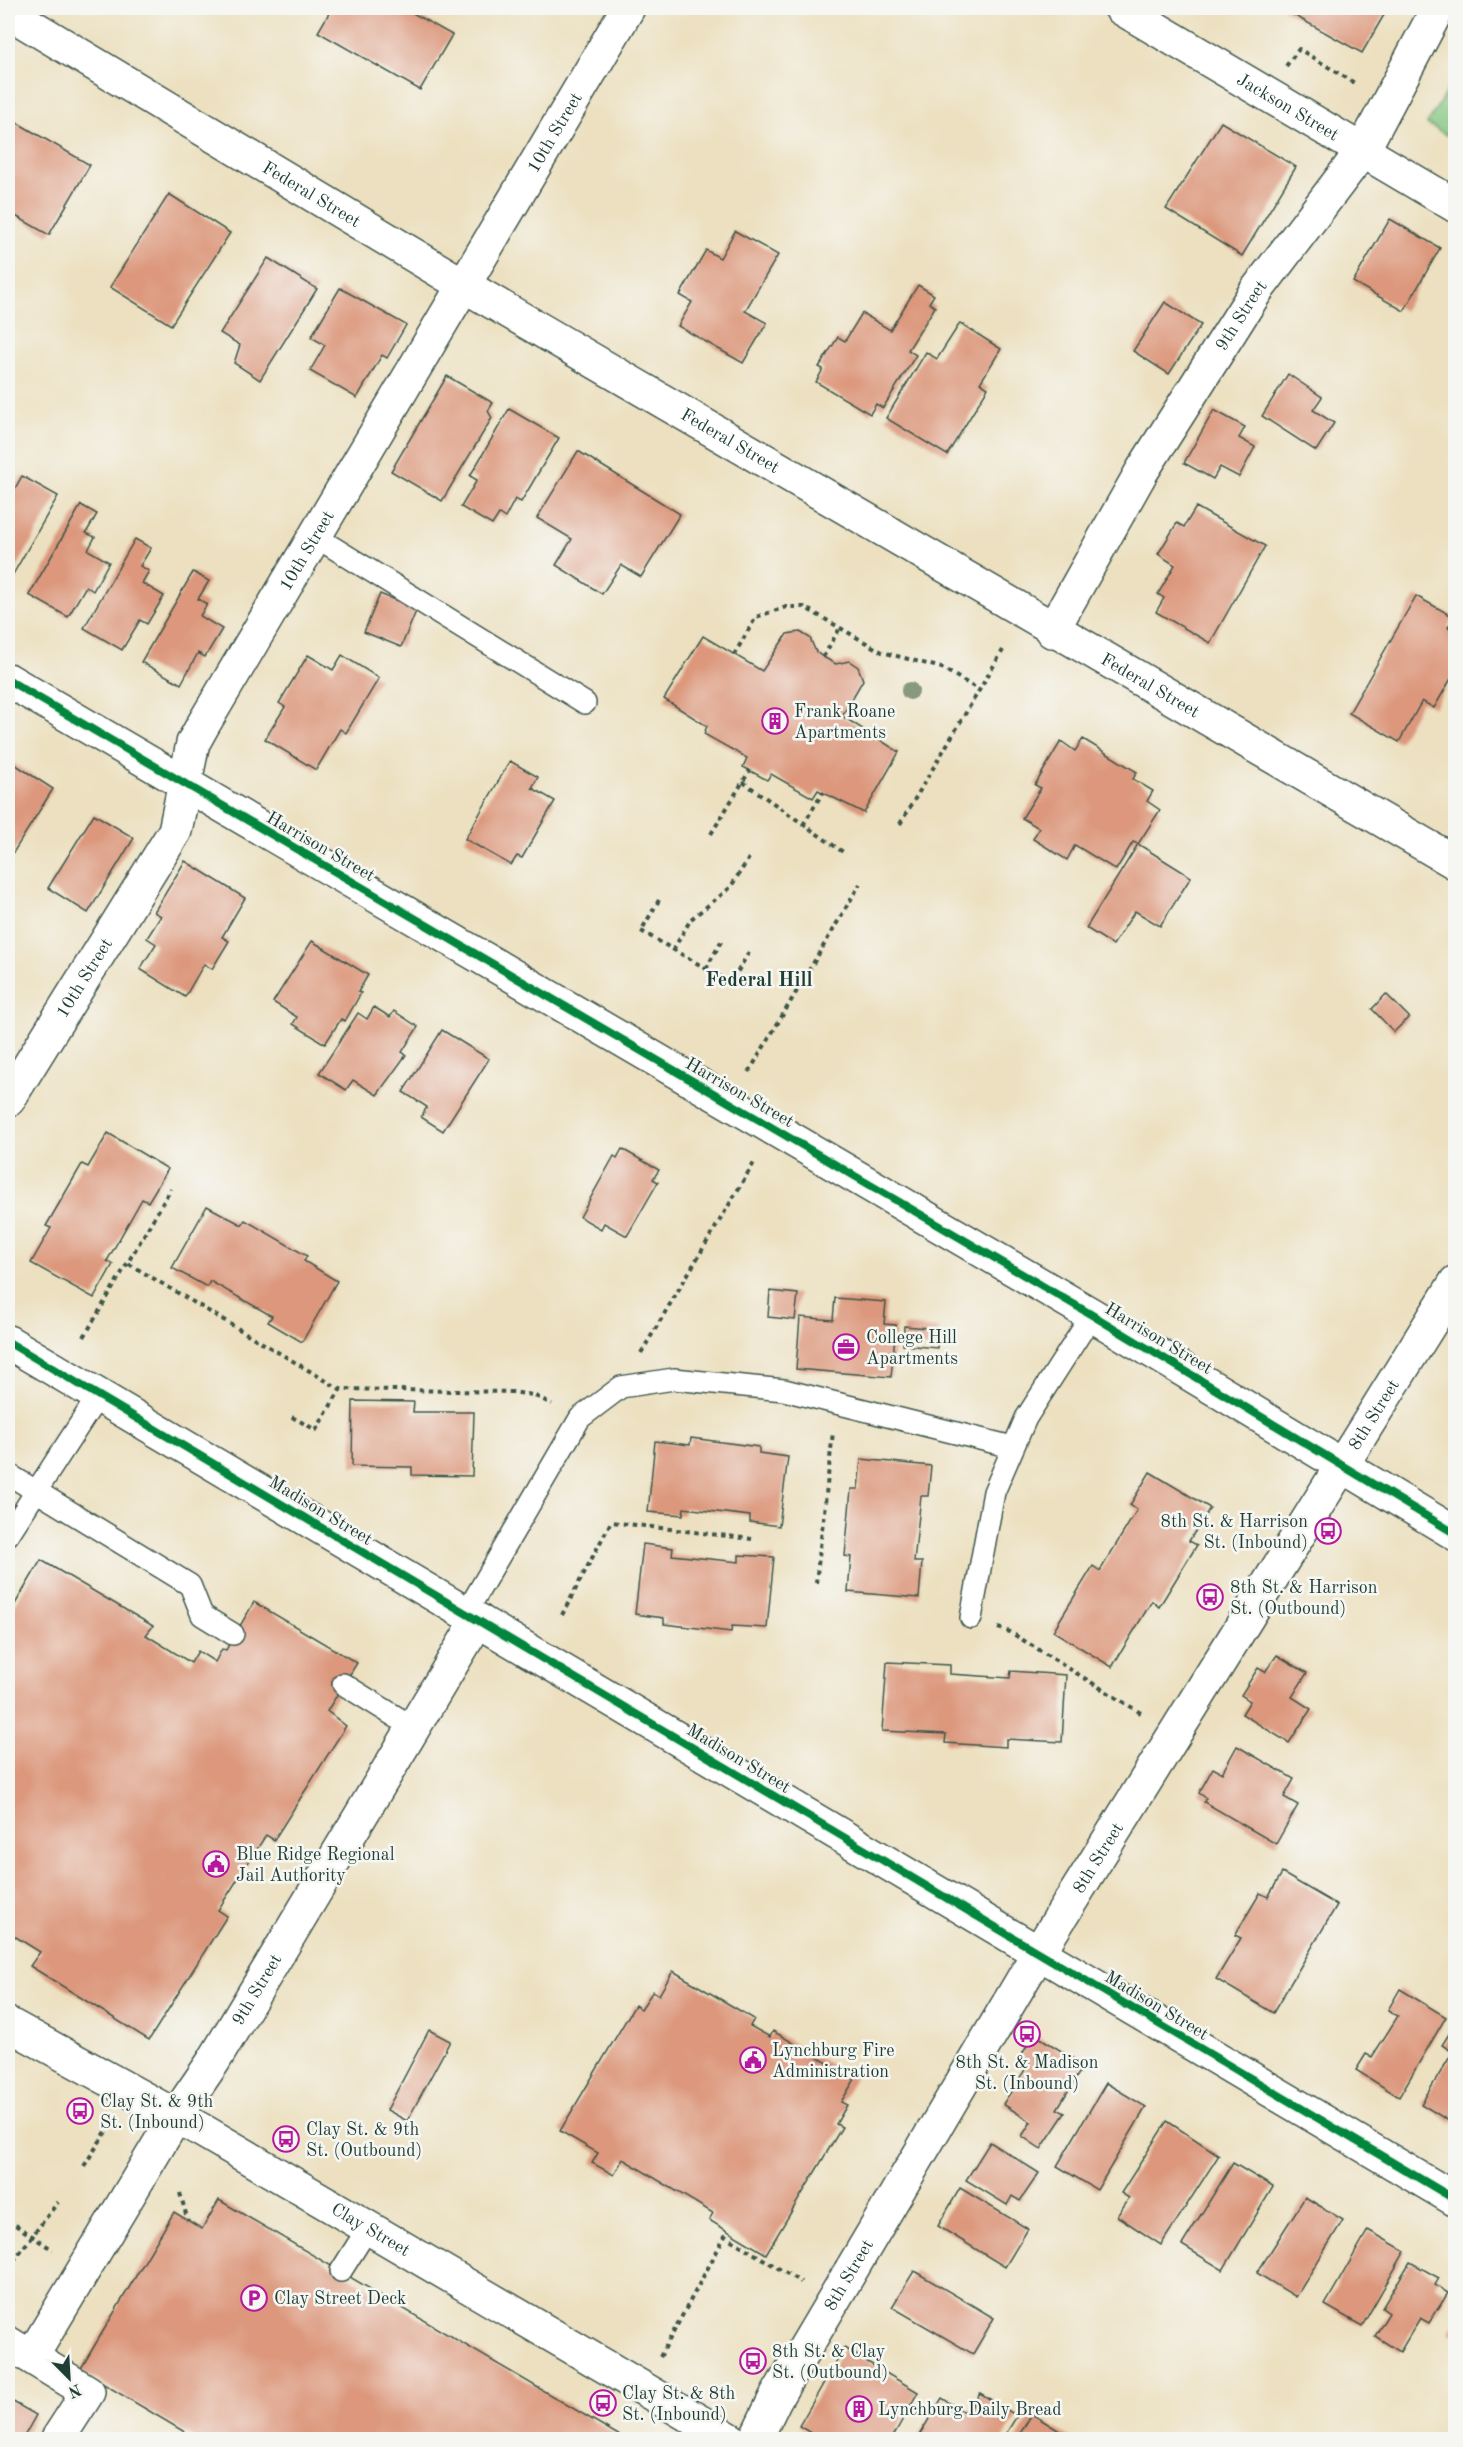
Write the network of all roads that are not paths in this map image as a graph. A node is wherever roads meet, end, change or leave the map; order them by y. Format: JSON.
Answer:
{"nodes":[{"id":1,"x":628,"y":8,"type":"edge"},
{"id":2,"x":1121,"y":8,"type":"edge"},
{"id":3,"x":1438,"y":8,"type":"edge"},
{"id":4,"x":8,"y":12,"type":"edge"},
{"id":5,"x":1363,"y":150,"type":"junction"},
{"id":6,"x":1455,"y":206,"type":"edge"},
{"id":7,"x":465,"y":286,"type":"junction"},
{"id":8,"x":316,"y":537,"type":"junction"},
{"id":9,"x":1052,"y":631,"type":"junction"},
{"id":10,"x":8,"y":680,"type":"edge"},
{"id":11,"x":585,"y":703,"type":"dead end"},
{"id":12,"x":186,"y":786,"type":"junction"},
{"id":13,"x":1455,"y":863,"type":"edge"},
{"id":14,"x":8,"y":1100,"type":"edge"},
{"id":15,"x":1455,"y":1282,"type":"edge"},
{"id":16,"x":1092,"y":1316,"type":"junction"},
{"id":17,"x":8,"y":1342,"type":"edge"},
{"id":18,"x":98,"y":1396,"type":"junction"},
{"id":19,"x":1012,"y":1448,"type":"junction"},
{"id":20,"x":1344,"y":1465,"type":"junction"},
{"id":21,"x":8,"y":1474,"type":"edge"},
{"id":22,"x":36,"y":1491,"type":"junction"},
{"id":23,"x":1455,"y":1534,"type":"edge"},
{"id":24,"x":8,"y":1535,"type":"edge"},
{"id":25,"x":472,"y":1617,"type":"junction"},
{"id":26,"x":971,"y":1618,"type":"road end"},
{"id":27,"x":233,"y":1635,"type":"dead end"},
{"id":28,"x":343,"y":1684,"type":"dead end"},
{"id":29,"x":414,"y":1728,"type":"junction"},
{"id":30,"x":1039,"y":1952,"type":"junction"},
{"id":31,"x":8,"y":2024,"type":"edge"},
{"id":32,"x":176,"y":2116,"type":"junction"},
{"id":33,"x":1455,"y":2200,"type":"edge"},
{"id":34,"x":368,"y":2228,"type":"junction"},
{"id":35,"x":340,"y":2271,"type":"dead end"},
{"id":36,"x":20,"y":2350,"type":"edge"},
{"id":37,"x":57,"y":2439,"type":"edge"},
{"id":38,"x":731,"y":2439,"type":"edge"},
{"id":39,"x":755,"y":2439,"type":"edge"}],
"edges":[{"from":1,"to":7,"type":"street","name":"10th Street"},
{"from":2,"to":5,"type":"street","name":"Jackson Street"},
{"from":3,"to":5,"type":"street","name":"9th Street"},
{"from":4,"to":7,"type":"street","name":"Federal Street"},
{"from":5,"to":6,"type":"street","name":"Jackson Street"},
{"from":5,"to":9,"type":"street","name":"9th Street"},
{"from":7,"to":8,"type":"street","name":"10th Street"},
{"from":7,"to":9,"type":"street","name":"Federal Street"},
{"from":8,"to":11,"type":"lane"},
{"from":8,"to":12,"type":"street","name":"10th Street"},
{"from":9,"to":13,"type":"street","name":"Federal Street"},
{"from":10,"to":12,"type":"street","name":"Harrison Street"},
{"from":12,"to":14,"type":"street","name":"10th Street"},
{"from":12,"to":16,"type":"street","name":"Harrison Street"},
{"from":15,"to":20,"type":"street","name":"8th Street"},
{"from":16,"to":19,"type":"lane"},
{"from":16,"to":20,"type":"street","name":"Harrison Street"},
{"from":17,"to":18,"type":"street","name":"Madison Street"},
{"from":18,"to":22,"type":"lane"},
{"from":18,"to":25,"type":"street","name":"Madison Street"},
{"from":19,"to":25,"type":"lane"},
{"from":19,"to":26,"type":"lane"},
{"from":20,"to":23,"type":"street","name":"Harrison Street"},
{"from":20,"to":30,"type":"street","name":"8th Street"},
{"from":21,"to":22,"type":"lane"},
{"from":22,"to":24,"type":"lane"},
{"from":22,"to":27,"type":"lane"},
{"from":25,"to":29,"type":"street","name":"9th Street"},
{"from":25,"to":30,"type":"street","name":"Madison Street"},
{"from":28,"to":29,"type":"lane"},
{"from":29,"to":32,"type":"street","name":"9th Street"},
{"from":30,"to":33,"type":"street","name":"Madison Street"},
{"from":30,"to":39,"type":"street","name":"8th Street"},
{"from":31,"to":32,"type":"street","name":"Clay Street"},
{"from":32,"to":34,"type":"street","name":"Clay Street"},
{"from":32,"to":36,"type":"street","name":"9th Street"},
{"from":34,"to":35,"type":"lane"},
{"from":34,"to":38,"type":"street","name":"Clay Street"},
{"from":36,"to":37,"type":"street","name":"9th Street"}]}
